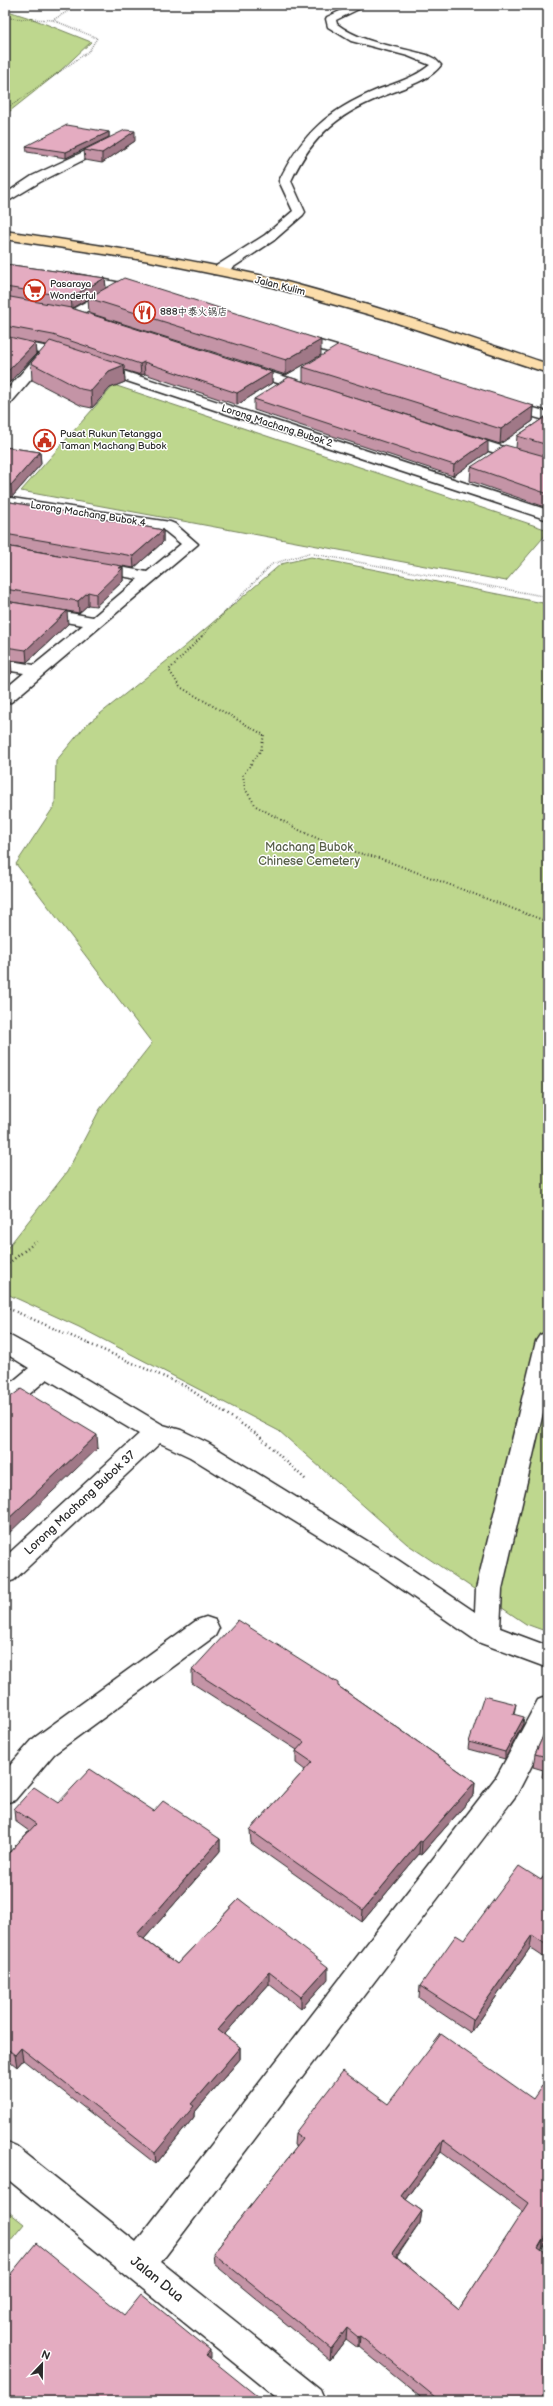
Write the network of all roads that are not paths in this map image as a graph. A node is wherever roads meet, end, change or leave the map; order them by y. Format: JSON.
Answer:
{"nodes":[{"id":1,"x":362,"y":5,"type":"edge"},
{"id":2,"x":123,"y":135,"type":"edge"},
{"id":3,"x":5,"y":199,"type":"edge"},
{"id":4,"x":5,"y":235,"type":"edge"},
{"id":5,"x":218,"y":271,"type":"junction"},
{"id":6,"x":60,"y":276,"type":"edge"},
{"id":7,"x":123,"y":286,"type":"junction"},
{"id":8,"x":153,"y":295,"type":"edge"},
{"id":9,"x":58,"y":311,"type":"edge"},
{"id":10,"x":74,"y":314,"type":"junction"},
{"id":11,"x":88,"y":318,"type":"edge"},
{"id":12,"x":280,"y":333,"type":"edge"},
{"id":13,"x":5,"y":342,"type":"edge"},
{"id":14,"x":48,"y":351,"type":"junction"},
{"id":15,"x":340,"y":351,"type":"junction"},
{"id":16,"x":327,"y":359,"type":"edge"},
{"id":17,"x":229,"y":363,"type":"edge"},
{"id":18,"x":377,"y":363,"type":"edge"},
{"id":19,"x":548,"y":369,"type":"edge"},
{"id":20,"x":301,"y":375,"type":"dead end"},
{"id":21,"x":288,"y":382,"type":"junction"},
{"id":22,"x":275,"y":390,"type":"edge"},
{"id":23,"x":325,"y":394,"type":"edge"},
{"id":24,"x":5,"y":400,"type":"edge"},
{"id":25,"x":496,"y":401,"type":"edge"},
{"id":26,"x":249,"y":405,"type":"dead end"},
{"id":27,"x":236,"y":413,"type":"junction"},
{"id":28,"x":548,"y":417,"type":"edge"},
{"id":29,"x":548,"y":420,"type":"edge"},
{"id":30,"x":535,"y":429,"type":"edge"},
{"id":31,"x":444,"y":432,"type":"edge"},
{"id":32,"x":516,"y":442,"type":"dead end"},
{"id":33,"x":497,"y":455,"type":"junction"},
{"id":34,"x":548,"y":466,"type":"edge"},
{"id":35,"x":5,"y":502,"type":"edge"},
{"id":36,"x":548,"y":515,"type":"edge"},
{"id":37,"x":74,"y":564,"type":"edge"},
{"id":38,"x":151,"y":577,"type":"junction"},
{"id":39,"x":5,"y":607,"type":"edge"},
{"id":40,"x":96,"y":622,"type":"junction"},
{"id":41,"x":5,"y":665,"type":"edge"},
{"id":42,"x":39,"y":671,"type":"junction"},
{"id":43,"x":5,"y":698,"type":"edge"},
{"id":44,"x":548,"y":1341,"type":"edge"},
{"id":45,"x":5,"y":1342,"type":"edge"},
{"id":46,"x":46,"y":1366,"type":"junction"},
{"id":47,"x":5,"y":1402,"type":"edge"},
{"id":48,"x":156,"y":1433,"type":"junction"},
{"id":49,"x":5,"y":1573,"type":"edge"},
{"id":50,"x":206,"y":1628,"type":"dead end"},
{"id":51,"x":487,"y":1634,"type":"junction"},
{"id":52,"x":548,"y":1657,"type":"edge"},
{"id":53,"x":548,"y":1708,"type":"edge"},
{"id":54,"x":5,"y":1791,"type":"edge"},
{"id":55,"x":5,"y":2156,"type":"edge"},
{"id":56,"x":140,"y":2265,"type":"junction"},
{"id":57,"x":308,"y":2401,"type":"edge"}],
"edges":[{"from":1,"to":5,"type":"street"},
{"from":2,"to":3,"type":"street"},
{"from":4,"to":5,"type":"main road","name":"Jalan Kulim"},
{"from":5,"to":19,"type":"main road","name":"Jalan Kulim"},
{"from":6,"to":7,"type":"street"},
{"from":7,"to":8,"type":"street"},
{"from":7,"to":10,"type":"street"},
{"from":9,"to":10,"type":"street"},
{"from":10,"to":11,"type":"street"},
{"from":12,"to":15,"type":"street"},
{"from":13,"to":14,"type":"street","name":"Lorong Machang Bubok 2"},
{"from":14,"to":24,"type":"street"},
{"from":14,"to":27,"type":"street","name":"Lorong Machang Bubok 2"},
{"from":15,"to":16,"type":"street"},
{"from":15,"to":18,"type":"street"},
{"from":17,"to":21,"type":"street"},
{"from":20,"to":21,"type":"street"},
{"from":21,"to":22,"type":"street"},
{"from":21,"to":23,"type":"street"},
{"from":25,"to":28,"type":"street"},
{"from":26,"to":27,"type":"street"},
{"from":27,"to":36,"type":"street","name":"Lorong Machang Bubok 2"},
{"from":29,"to":30,"type":"street"},
{"from":31,"to":33,"type":"street"},
{"from":32,"to":33,"type":"street"},
{"from":33,"to":34,"type":"street"},
{"from":35,"to":38,"type":"street","name":"Lorong Machang Bubok 4"},
{"from":37,"to":38,"type":"street"},
{"from":38,"to":40,"type":"street"},
{"from":39,"to":40,"type":"street"},
{"from":40,"to":42,"type":"street"},
{"from":41,"to":42,"type":"street"},
{"from":42,"to":43,"type":"street"},
{"from":44,"to":51,"type":"street"},
{"from":45,"to":46,"type":"street"},
{"from":46,"to":47,"type":"street"},
{"from":46,"to":48,"type":"street"},
{"from":48,"to":49,"type":"street","name":"Lorong Machang Bubok 37"},
{"from":48,"to":51,"type":"street"},
{"from":50,"to":54,"type":"street"},
{"from":51,"to":52,"type":"street"},
{"from":53,"to":56,"type":"street"},
{"from":55,"to":56,"type":"street","name":"Jalan Dua"},
{"from":56,"to":57,"type":"street","name":"Jalan Dua"}]}
